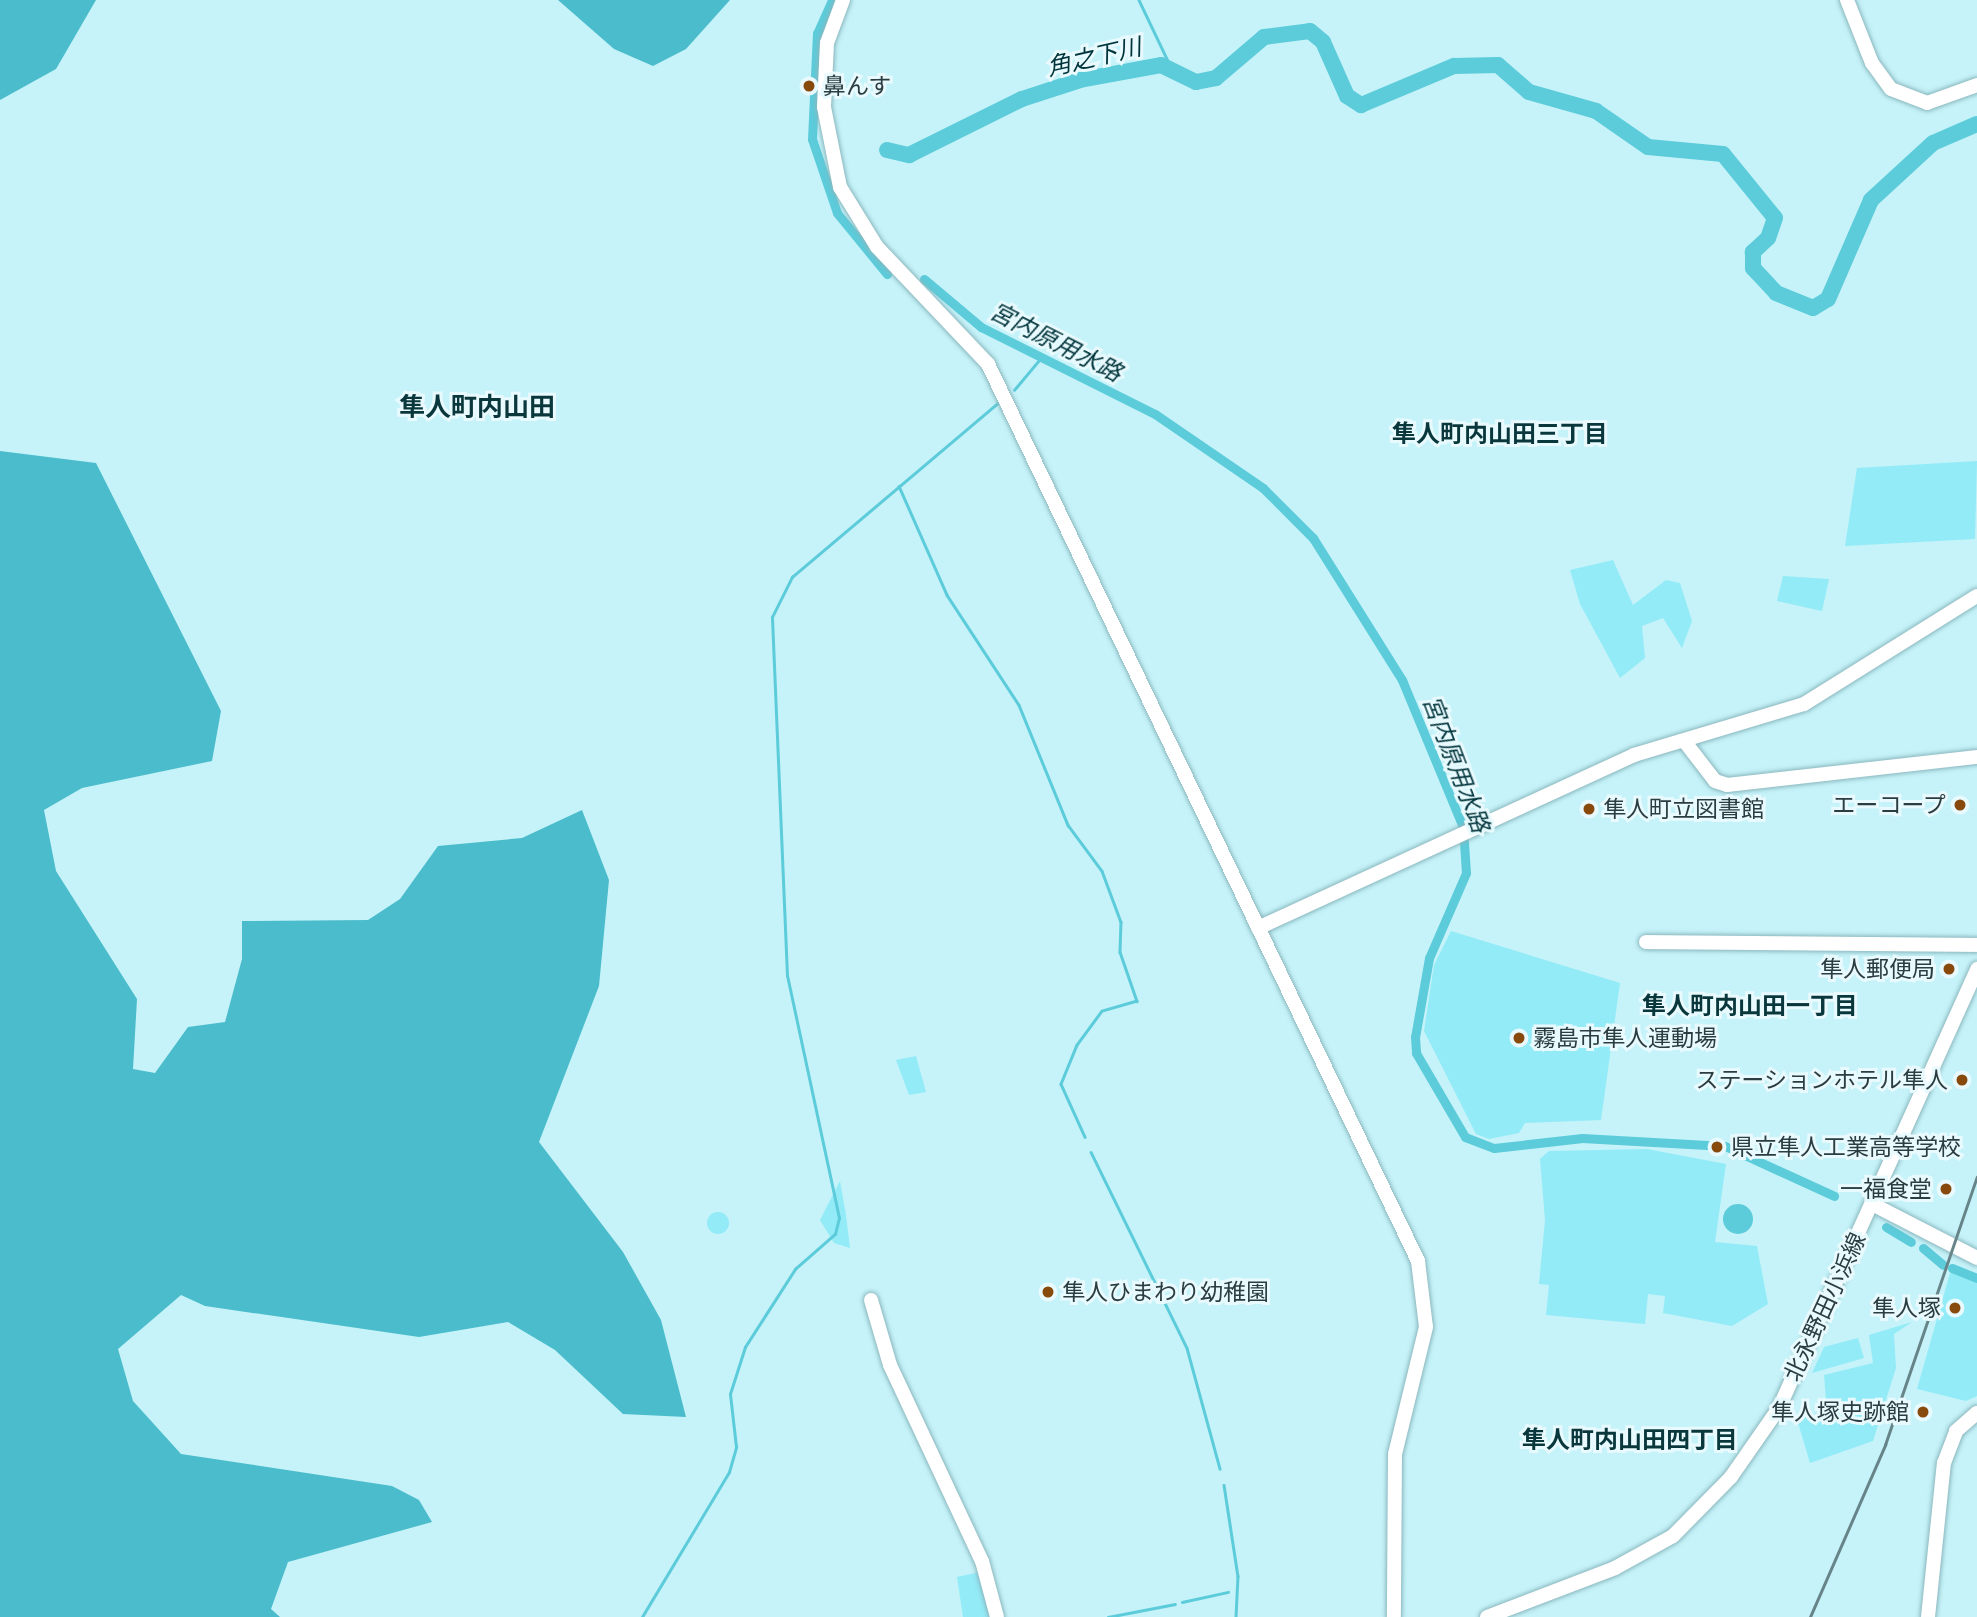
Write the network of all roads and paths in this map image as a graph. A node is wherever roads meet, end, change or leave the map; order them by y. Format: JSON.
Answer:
{"nodes":[{"id":1,"x":844,"y":0,"type":"edge"},
{"id":2,"x":1847,"y":0,"type":"edge"},
{"id":3,"x":1977,"y":85,"type":"edge"},
{"id":4,"x":1977,"y":596,"type":"edge"},
{"id":5,"x":1685,"y":741,"type":"junction"},
{"id":6,"x":1977,"y":757,"type":"edge"},
{"id":7,"x":1258,"y":928,"type":"junction"},
{"id":8,"x":1646,"y":942,"type":"dead end"},
{"id":9,"x":1977,"y":944,"type":"edge"},
{"id":10,"x":1977,"y":969,"type":"edge"},
{"id":11,"x":1874,"y":1205,"type":"junction"},
{"id":12,"x":1977,"y":1258,"type":"edge"},
{"id":13,"x":870,"y":1300,"type":"dead end"},
{"id":14,"x":1977,"y":1413,"type":"edge"},
{"id":15,"x":997,"y":1617,"type":"edge"},
{"id":16,"x":1394,"y":1617,"type":"edge"},
{"id":17,"x":1487,"y":1617,"type":"edge"},
{"id":18,"x":1928,"y":1617,"type":"edge"}],
"edges":[{"from":1,"to":7,"type":"street"},
{"from":2,"to":3,"type":"street"},
{"from":4,"to":5,"type":"street"},
{"from":5,"to":6,"type":"street"},
{"from":5,"to":7,"type":"street"},
{"from":7,"to":16,"type":"street"},
{"from":8,"to":9,"type":"street"},
{"from":10,"to":11,"type":"street"},
{"from":11,"to":12,"type":"street","name":"北永野田小浜線"},
{"from":11,"to":17,"type":"street","name":"北永野田小浜線"},
{"from":13,"to":15,"type":"street"},
{"from":14,"to":18,"type":"street"}]}
